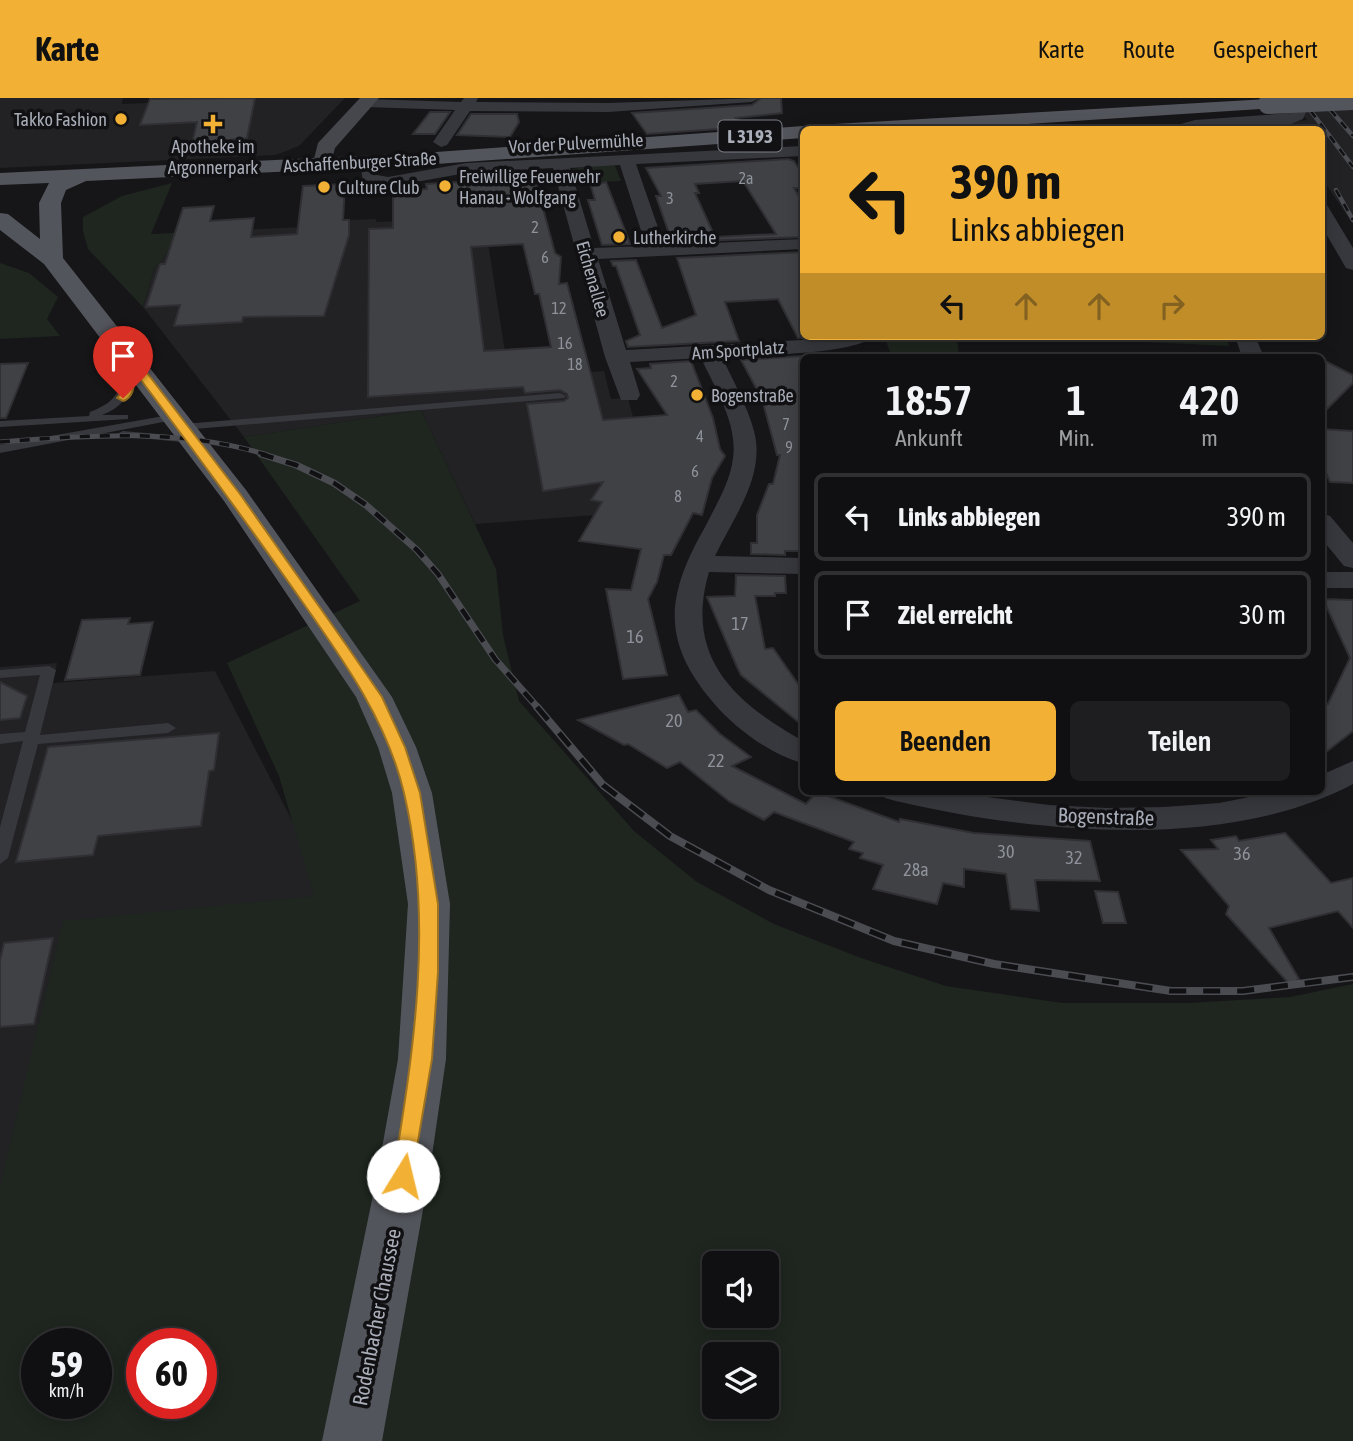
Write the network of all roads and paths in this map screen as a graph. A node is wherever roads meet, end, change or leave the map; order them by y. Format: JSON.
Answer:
{"nodes":[{"id":1,"x":752,"y":98,"type":"edge"},
{"id":2,"x":1353,"y":100,"type":"edge"},
{"id":3,"x":368,"y":101,"type":"edge"},
{"id":4,"x":468,"y":102,"type":"edge"},
{"id":5,"x":1292,"y":104,"type":"edge"},
{"id":6,"x":901,"y":126,"type":"edge"},
{"id":7,"x":1190,"y":126,"type":"edge"},
{"id":8,"x":697,"y":140,"type":"junction"},
{"id":9,"x":441,"y":142,"type":"dead end"},
{"id":10,"x":800,"y":147,"type":"edge"},
{"id":11,"x":800,"y":147,"type":"edge"},
{"id":12,"x":668,"y":158,"type":"junction"},
{"id":13,"x":626,"y":160,"type":"junction"},
{"id":14,"x":368,"y":162,"type":"junction"},
{"id":15,"x":323,"y":163,"type":"junction"},
{"id":16,"x":559,"y":163,"type":"junction"},
{"id":17,"x":83,"y":175,"type":"junction"},
{"id":18,"x":0,"y":179,"type":"edge"},
{"id":19,"x":50,"y":204,"type":"junction"},
{"id":20,"x":1325,"y":216,"type":"edge"},
{"id":21,"x":0,"y":219,"type":"edge"},
{"id":22,"x":800,"y":244,"type":"edge"},
{"id":23,"x":657,"y":251,"type":"junction"},
{"id":24,"x":586,"y":254,"type":"junction"},
{"id":25,"x":52,"y":259,"type":"junction"},
{"id":26,"x":1353,"y":264,"type":"edge"},
{"id":27,"x":850,"y":340,"type":"edge"},
{"id":28,"x":709,"y":352,"type":"junction"},
{"id":29,"x":616,"y":357,"type":"junction"},
{"id":30,"x":131,"y":359,"type":"junction"},
{"id":31,"x":629,"y":395,"type":"dead end"},
{"id":32,"x":560,"y":396,"type":"dead end"},
{"id":33,"x":56,"y":420,"type":"junction"},
{"id":34,"x":0,"y":424,"type":"edge"},
{"id":35,"x":184,"y":428,"type":"junction"},
{"id":36,"x":75,"y":434,"type":"junction"},
{"id":37,"x":0,"y":450,"type":"edge"},
{"id":38,"x":1325,"y":518,"type":"edge"},
{"id":39,"x":1353,"y":518,"type":"edge"},
{"id":40,"x":1325,"y":523,"type":"edge"},
{"id":41,"x":1353,"y":560,"type":"edge"},
{"id":42,"x":698,"y":564,"type":"junction"},
{"id":43,"x":800,"y":566,"type":"edge"},
{"id":44,"x":1325,"y":580,"type":"edge"},
{"id":45,"x":1353,"y":580,"type":"edge"},
{"id":46,"x":0,"y":674,"type":"edge"},
{"id":47,"x":168,"y":728,"type":"dead end"},
{"id":48,"x":32,"y":738,"type":"junction"},
{"id":49,"x":0,"y":739,"type":"edge"},
{"id":50,"x":800,"y":752,"type":"edge"},
{"id":51,"x":1353,"y":771,"type":"edge"},
{"id":52,"x":1325,"y":786,"type":"edge"},
{"id":53,"x":911,"y":795,"type":"edge"},
{"id":54,"x":1300,"y":795,"type":"edge"},
{"id":55,"x":0,"y":858,"type":"edge"},
{"id":56,"x":352,"y":1441,"type":"edge"}],
"edges":[{"from":1,"to":4,"type":"street"},
{"from":2,"to":6,"type":"main road","bridge":true},
{"from":3,"to":4,"type":"street"},
{"from":3,"to":15,"type":"street"},
{"from":4,"to":9,"type":"street"},
{"from":5,"to":7,"type":"street"},
{"from":8,"to":10,"type":"main road","name":"Aschaffenburger Straße","number":"L 3193"},
{"from":8,"to":12,"type":"street"},
{"from":8,"to":14,"type":"main road","name":"Aschaffenburger Straße"},
{"from":11,"to":12,"type":"street","name":"Vor der Pulvermühle"},
{"from":12,"to":13,"type":"street","name":"Vor der Pulvermühle"},
{"from":13,"to":16,"type":"street","name":"Vor der Pulvermühle"},
{"from":13,"to":23,"type":"street"},
{"from":14,"to":15,"type":"main road","name":"Aschaffenburger Straße"},
{"from":14,"to":16,"type":"street","name":"Vor der Pulvermühle"},
{"from":15,"to":17,"type":"main road","name":"Aschaffenburger Straße"},
{"from":16,"to":24,"type":"street","name":"Eichenallee"},
{"from":17,"to":18,"type":"main road","name":"Aschaffenburger Straße"},
{"from":17,"to":19,"type":"main road"},
{"from":18,"to":19,"type":"main road"},
{"from":19,"to":25,"type":"main road"},
{"from":20,"to":26,"type":"street"},
{"from":21,"to":25,"type":"main road","name":"Rodenbacher Chaussee"},
{"from":22,"to":23,"type":"street"},
{"from":23,"to":24,"type":"street"},
{"from":24,"to":29,"type":"street","name":"Eichenallee"},
{"from":25,"to":30,"type":"main road","name":"Rodenbacher Chaussee"},
{"from":27,"to":28,"type":"street","name":"Am Sportplatz"},
{"from":28,"to":29,"type":"street","name":"Am Sportplatz"},
{"from":28,"to":42,"type":"street"},
{"from":29,"to":31,"type":"street","name":"Eichenallee"},
{"from":30,"to":33,"type":"lane"},
{"from":30,"to":35,"type":"main road","name":"Rodenbacher Chaussee"},
{"from":32,"to":35,"type":"lane"},
{"from":33,"to":34,"type":"lane"},
{"from":33,"to":35,"type":"lane"},
{"from":35,"to":36,"type":"lane"},
{"from":35,"to":36,"type":"lane"},
{"from":35,"to":56,"type":"main road","name":"Rodenbacher Chaussee"},
{"from":36,"to":37,"type":"lane"},
{"from":38,"to":39,"type":"street"},
{"from":40,"to":41,"type":"street"},
{"from":42,"to":43,"type":"street"},
{"from":42,"to":50,"type":"street"},
{"from":44,"to":45,"type":"street"},
{"from":46,"to":48,"type":"lane"},
{"from":47,"to":48,"type":"lane"},
{"from":48,"to":49,"type":"lane"},
{"from":48,"to":55,"type":"lane"},
{"from":51,"to":52,"type":"street"},
{"from":53,"to":54,"type":"street","name":"Bogenstraße"}]}
